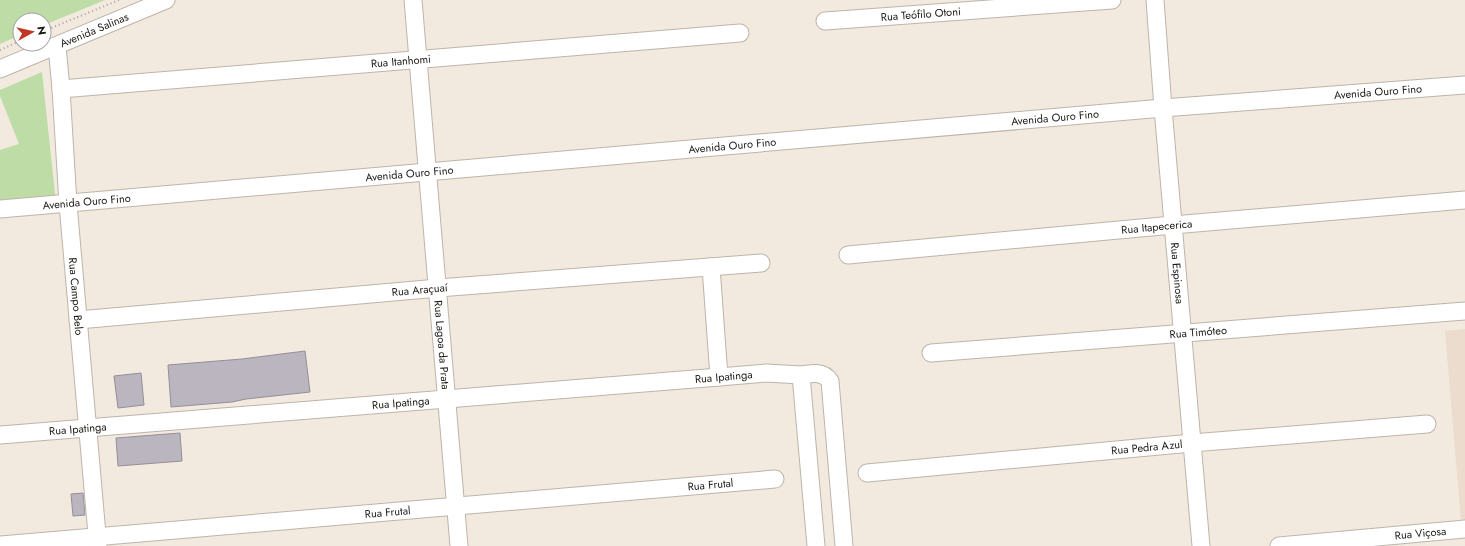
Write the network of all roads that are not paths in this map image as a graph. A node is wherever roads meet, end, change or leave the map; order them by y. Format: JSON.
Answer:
{"nodes":[{"id":1,"x":166,"y":0,"type":"edge"},
{"id":2,"x":413,"y":0,"type":"edge"},
{"id":3,"x":1112,"y":0,"type":"edge"},
{"id":4,"x":1155,"y":0,"type":"edge"},
{"id":5,"x":826,"y":21,"type":"dead end"},
{"id":6,"x":740,"y":33,"type":"dead end"},
{"id":7,"x":57,"y":46,"type":"junction"},
{"id":8,"x":419,"y":60,"type":"junction"},
{"id":9,"x":0,"y":69,"type":"edge"},
{"id":10,"x":1465,"y":85,"type":"edge"},
{"id":11,"x":61,"y":89,"type":"junction"},
{"id":12,"x":1163,"y":108,"type":"junction"},
{"id":13,"x":428,"y":171,"type":"junction"},
{"id":14,"x":1465,"y":200,"type":"edge"},
{"id":15,"x":68,"y":204,"type":"junction"},
{"id":16,"x":0,"y":209,"type":"edge"},
{"id":17,"x":1173,"y":225,"type":"junction"},
{"id":18,"x":848,"y":255,"type":"dead end"},
{"id":19,"x":761,"y":263,"type":"dead end"},
{"id":20,"x":711,"y":267,"type":"junction"},
{"id":21,"x":438,"y":288,"type":"junction"},
{"id":22,"x":1465,"y":310,"type":"edge"},
{"id":23,"x":78,"y":320,"type":"junction"},
{"id":24,"x":1183,"y":333,"type":"junction"},
{"id":25,"x":931,"y":353,"type":"dead end"},
{"id":26,"x":801,"y":375,"type":"junction"},
{"id":27,"x":719,"y":377,"type":"junction"},
{"id":28,"x":446,"y":399,"type":"junction"},
{"id":29,"x":1427,"y":424,"type":"dead end"},
{"id":30,"x":89,"y":428,"type":"junction"},
{"id":31,"x":0,"y":435,"type":"edge"},
{"id":32,"x":1192,"y":443,"type":"junction"},
{"id":33,"x":867,"y":473,"type":"dead end"},
{"id":34,"x":775,"y":479,"type":"dead end"},
{"id":35,"x":456,"y":505,"type":"junction"},
{"id":36,"x":1465,"y":529,"type":"edge"},
{"id":37,"x":98,"y":542,"type":"edge"},
{"id":38,"x":0,"y":545,"type":"edge"},
{"id":39,"x":459,"y":546,"type":"edge"},
{"id":40,"x":816,"y":546,"type":"edge"},
{"id":41,"x":844,"y":546,"type":"edge"},
{"id":42,"x":1201,"y":546,"type":"edge"},
{"id":43,"x":1279,"y":546,"type":"edge"}],
"edges":[{"from":1,"to":7,"type":"street","name":"Avenida Salinas"},
{"from":2,"to":8,"type":"street","name":"Rua Lagoa da Prata"},
{"from":3,"to":5,"type":"street","name":"Rua Teófilo Otoni"},
{"from":4,"to":12,"type":"street","name":"Rua Espinosa"},
{"from":6,"to":8,"type":"street","name":"Rua Itanhomi"},
{"from":7,"to":9,"type":"street","name":"Avenida Salinas"},
{"from":7,"to":11,"type":"street","name":"Rua Campo Belo"},
{"from":8,"to":11,"type":"street","name":"Rua Itanhomi"},
{"from":8,"to":13,"type":"street","name":"Rua Lagoa da Prata"},
{"from":10,"to":12,"type":"street","name":"Avenida Ouro Fino"},
{"from":11,"to":15,"type":"street","name":"Rua Campo Belo"},
{"from":12,"to":13,"type":"street","name":"Avenida Ouro Fino"},
{"from":12,"to":17,"type":"street","name":"Rua Espinosa"},
{"from":13,"to":15,"type":"street","name":"Avenida Ouro Fino"},
{"from":13,"to":21,"type":"street","name":"Rua Lagoa da Prata"},
{"from":14,"to":17,"type":"street","name":"Rua Itapecerica"},
{"from":15,"to":16,"type":"street","name":"Avenida Ouro Fino"},
{"from":15,"to":23,"type":"street","name":"Rua Campo Belo"},
{"from":17,"to":18,"type":"street","name":"Rua Itapecerica"},
{"from":17,"to":24,"type":"street","name":"Rua Espinosa"},
{"from":19,"to":20,"type":"street","name":"Rua Araçuaí"},
{"from":20,"to":21,"type":"street","name":"Rua Araçuaí"},
{"from":20,"to":27,"type":"street"},
{"from":21,"to":23,"type":"street","name":"Rua Araçuaí"},
{"from":21,"to":28,"type":"street","name":"Rua Lagoa da Prata"},
{"from":22,"to":24,"type":"street","name":"Rua Timóteo"},
{"from":23,"to":30,"type":"street","name":"Rua Campo Belo"},
{"from":24,"to":25,"type":"street","name":"Rua Timóteo"},
{"from":24,"to":32,"type":"street","name":"Rua Espinosa"},
{"from":26,"to":27,"type":"street","name":"Rua Ipatinga"},
{"from":26,"to":40,"type":"street"},
{"from":26,"to":41,"type":"street","name":"Rua Ipatinga"},
{"from":27,"to":28,"type":"street","name":"Rua Ipatinga"},
{"from":28,"to":30,"type":"street","name":"Rua Ipatinga"},
{"from":28,"to":35,"type":"street","name":"Rua Lagoa da Prata"},
{"from":29,"to":32,"type":"street","name":"Rua Pedra Azul"},
{"from":30,"to":31,"type":"street","name":"Rua Ipatinga"},
{"from":30,"to":37,"type":"street","name":"Rua Campo Belo"},
{"from":32,"to":33,"type":"street","name":"Rua Pedra Azul"},
{"from":32,"to":42,"type":"street","name":"Rua Espinosa"},
{"from":34,"to":35,"type":"street","name":"Rua Frutal"},
{"from":35,"to":37,"type":"street","name":"Rua Frutal"},
{"from":35,"to":39,"type":"street","name":"Rua Lagoa da Prata"},
{"from":36,"to":43,"type":"street","name":"Rua Viçosa"},
{"from":37,"to":38,"type":"street","name":"Rua Frutal"}]}
